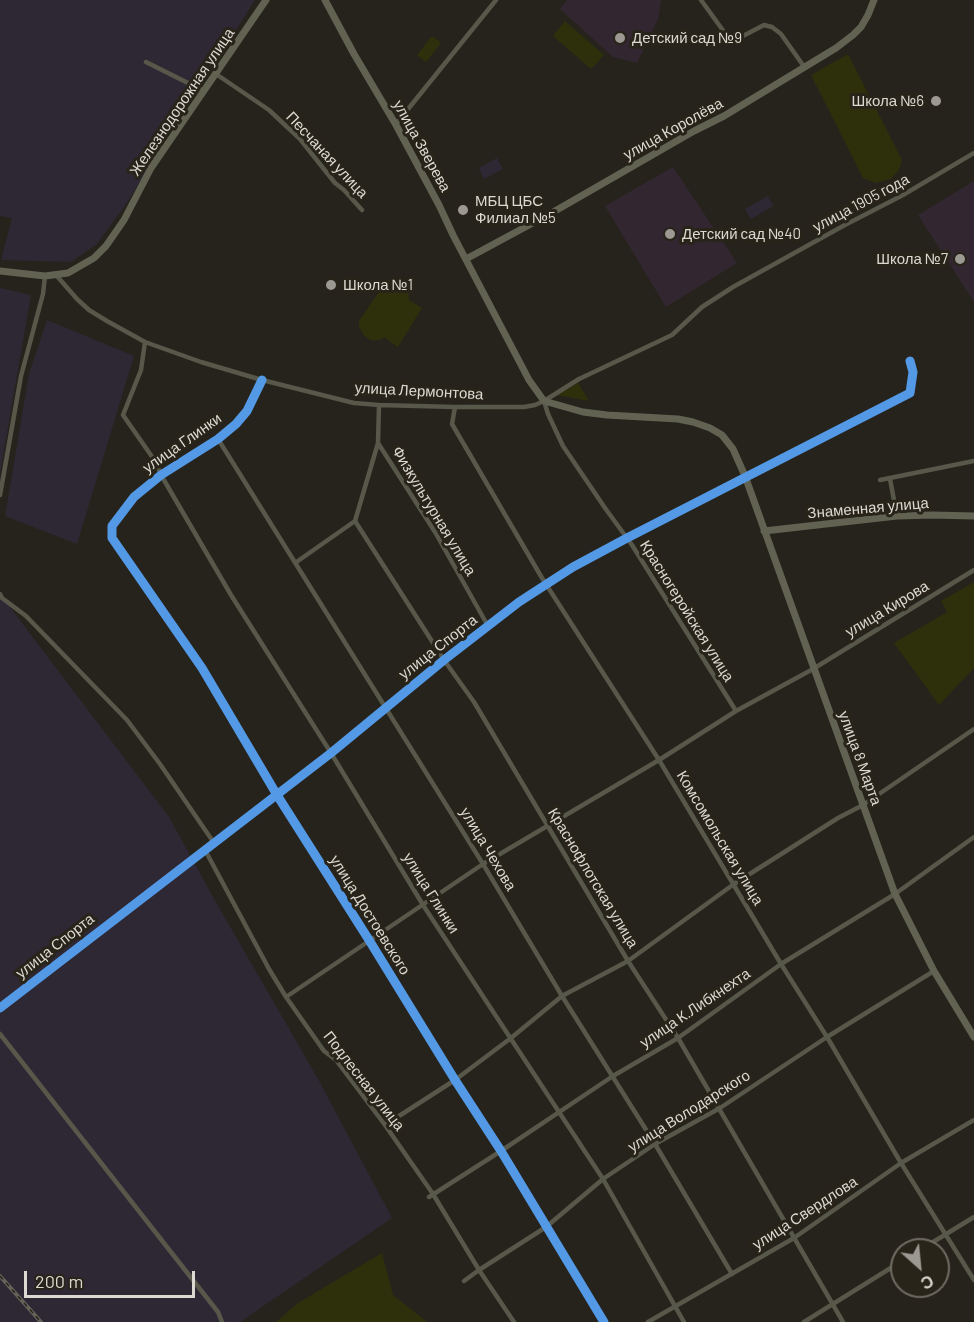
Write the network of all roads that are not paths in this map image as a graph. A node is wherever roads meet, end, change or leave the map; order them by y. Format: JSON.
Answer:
{"nodes":[{"id":1,"x":266,"y":0,"type":"edge"},
{"id":2,"x":325,"y":0,"type":"edge"},
{"id":3,"x":496,"y":0,"type":"edge"},
{"id":4,"x":701,"y":0,"type":"edge"},
{"id":5,"x":874,"y":0,"type":"edge"},
{"id":6,"x":146,"y":62,"type":"dead end"},
{"id":7,"x":805,"y":68,"type":"junction"},
{"id":8,"x":216,"y":74,"type":"junction"},
{"id":9,"x":204,"y":91,"type":"junction"},
{"id":10,"x":396,"y":124,"type":"junction"},
{"id":11,"x":974,"y":153,"type":"edge"},
{"id":12,"x":362,"y":210,"type":"dead end"},
{"id":13,"x":466,"y":259,"type":"junction"},
{"id":14,"x":0,"y":271,"type":"edge"},
{"id":15,"x":56,"y":275,"type":"junction"},
{"id":16,"x":45,"y":276,"type":"junction"},
{"id":17,"x":145,"y":342,"type":"junction"},
{"id":18,"x":910,"y":362,"type":"dead end"},
{"id":19,"x":262,"y":380,"type":"junction"},
{"id":20,"x":544,"y":401,"type":"junction"},
{"id":21,"x":379,"y":405,"type":"junction"},
{"id":22,"x":455,"y":407,"type":"junction"},
{"id":23,"x":218,"y":439,"type":"junction"},
{"id":24,"x":378,"y":443,"type":"junction"},
{"id":25,"x":974,"y":461,"type":"edge"},
{"id":26,"x":161,"y":475,"type":"junction"},
{"id":27,"x":745,"y":476,"type":"junction"},
{"id":28,"x":890,"y":479,"type":"junction"},
{"id":29,"x":880,"y":480,"type":"dead end"},
{"id":30,"x":0,"y":495,"type":"edge"},
{"id":31,"x":897,"y":516,"type":"junction"},
{"id":32,"x":974,"y":516,"type":"edge"},
{"id":33,"x":356,"y":521,"type":"junction"},
{"id":34,"x":112,"y":526,"type":"joint"},
{"id":35,"x":764,"y":531,"type":"junction"},
{"id":36,"x":627,"y":538,"type":"junction"},
{"id":37,"x":295,"y":563,"type":"junction"},
{"id":38,"x":974,"y":570,"type":"edge"},
{"id":39,"x":546,"y":583,"type":"junction"},
{"id":40,"x":0,"y":594,"type":"edge"},
{"id":41,"x":488,"y":626,"type":"junction"},
{"id":42,"x":444,"y":660,"type":"junction"},
{"id":43,"x":813,"y":669,"type":"junction"},
{"id":44,"x":386,"y":707,"type":"junction"},
{"id":45,"x":736,"y":711,"type":"junction"},
{"id":46,"x":974,"y":729,"type":"edge"},
{"id":47,"x":331,"y":753,"type":"junction"},
{"id":48,"x":659,"y":760,"type":"junction"},
{"id":49,"x":277,"y":795,"type":"junction"},
{"id":50,"x":862,"y":805,"type":"junction"},
{"id":51,"x":548,"y":826,"type":"junction"},
{"id":52,"x":974,"y":837,"type":"edge"},
{"id":53,"x":214,"y":843,"type":"junction"},
{"id":54,"x":205,"y":850,"type":"junction"},
{"id":55,"x":483,"y":864,"type":"junction"},
{"id":56,"x":734,"y":884,"type":"junction"},
{"id":57,"x":895,"y":894,"type":"junction"},
{"id":58,"x":423,"y":905,"type":"junction"},
{"id":59,"x":369,"y":940,"type":"junction"},
{"id":60,"x":628,"y":961,"type":"junction"},
{"id":61,"x":781,"y":964,"type":"junction"},
{"id":62,"x":934,"y":971,"type":"junction"},
{"id":63,"x":562,"y":996,"type":"junction"},
{"id":64,"x":286,"y":997,"type":"junction"},
{"id":65,"x":0,"y":1008,"type":"edge"},
{"id":66,"x":0,"y":1034,"type":"edge"},
{"id":67,"x":827,"y":1037,"type":"junction"},
{"id":68,"x":511,"y":1038,"type":"junction"},
{"id":69,"x":678,"y":1038,"type":"junction"},
{"id":70,"x":974,"y":1038,"type":"edge"},
{"id":71,"x":613,"y":1076,"type":"junction"},
{"id":72,"x":454,"y":1080,"type":"junction"},
{"id":73,"x":720,"y":1108,"type":"junction"},
{"id":74,"x":558,"y":1113,"type":"junction"},
{"id":75,"x":974,"y":1120,"type":"edge"},
{"id":76,"x":385,"y":1125,"type":"junction"},
{"id":77,"x":655,"y":1144,"type":"junction"},
{"id":78,"x":501,"y":1151,"type":"junction"},
{"id":79,"x":901,"y":1163,"type":"junction"},
{"id":80,"x":603,"y":1179,"type":"junction"},
{"id":81,"x":431,"y":1196,"type":"junction"},
{"id":82,"x":974,"y":1216,"type":"edge"},
{"id":83,"x":546,"y":1227,"type":"junction"},
{"id":84,"x":945,"y":1234,"type":"junction"},
{"id":85,"x":794,"y":1238,"type":"junction"},
{"id":86,"x":939,"y":1238,"type":"edge"},
{"id":87,"x":890,"y":1269,"type":"edge"},
{"id":88,"x":479,"y":1270,"type":"junction"},
{"id":89,"x":732,"y":1274,"type":"junction"},
{"id":90,"x":974,"y":1280,"type":"edge"},
{"id":91,"x":464,"y":1281,"type":"dead end"},
{"id":92,"x":833,"y":1305,"type":"junction"},
{"id":93,"x":675,"y":1307,"type":"junction"},
{"id":94,"x":222,"y":1322,"type":"edge"},
{"id":95,"x":513,"y":1322,"type":"edge"},
{"id":96,"x":604,"y":1322,"type":"edge"},
{"id":97,"x":648,"y":1322,"type":"edge"},
{"id":98,"x":684,"y":1322,"type":"edge"},
{"id":99,"x":804,"y":1322,"type":"edge"},
{"id":100,"x":843,"y":1322,"type":"edge"}],
"edges":[{"from":1,"to":8,"type":"main road","name":"Железнодорожная улица"},
{"from":2,"to":10,"type":"main road","name":"улица Зверева"},
{"from":3,"to":10,"type":"street"},
{"from":4,"to":7,"type":"street"},
{"from":5,"to":7,"type":"main road","name":"улица Королёва"},
{"from":6,"to":9,"type":"street"},
{"from":7,"to":13,"type":"main road","name":"улица Королёва"},
{"from":8,"to":9,"type":"main road","name":"Железнодорожная улица"},
{"from":8,"to":12,"type":"street","name":"Песчаная улица"},
{"from":9,"to":15,"type":"main road","name":"Железнодорожная улица"},
{"from":10,"to":13,"type":"main road","name":"улица Зверева"},
{"from":11,"to":20,"type":"street","name":"улица 1905 года"},
{"from":13,"to":20,"type":"main road","name":"улица Зверева"},
{"from":14,"to":16,"type":"main road","name":"Железнодорожная улица"},
{"from":15,"to":16,"type":"main road","name":"Железнодорожная улица"},
{"from":15,"to":17,"type":"street","name":"улица Лермонтова"},
{"from":16,"to":30,"type":"street"},
{"from":17,"to":19,"type":"street","name":"улица Лермонтова"},
{"from":17,"to":26,"type":"street","name":"улица Глинки"},
{"from":18,"to":27,"type":"street","name":"улица Спорта"},
{"from":19,"to":21,"type":"street","name":"улица Лермонтова"},
{"from":19,"to":23,"type":"street","name":"улица Глинки"},
{"from":20,"to":22,"type":"street","name":"улица Лермонтова"},
{"from":20,"to":27,"type":"main road","name":"улица Лермонтова"},
{"from":20,"to":36,"type":"street","name":"Красногеройская улица"},
{"from":21,"to":22,"type":"street","name":"улица Лермонтова"},
{"from":21,"to":24,"type":"street","name":"Физкультурная улица"},
{"from":22,"to":39,"type":"street","name":"Комсомольская улица"},
{"from":23,"to":26,"type":"street","name":"улица Глинки"},
{"from":23,"to":37,"type":"street","name":"улица Чехова"},
{"from":24,"to":33,"type":"street"},
{"from":24,"to":41,"type":"street","name":"Физкультурная улица"},
{"from":25,"to":28,"type":"street"},
{"from":26,"to":34,"type":"street","name":"улица Глинки"},
{"from":26,"to":47,"type":"street","name":"улица Глинки"},
{"from":27,"to":35,"type":"main road","name":"улица 8 Марта"},
{"from":27,"to":36,"type":"street","name":"улица Спорта"},
{"from":28,"to":29,"type":"street"},
{"from":28,"to":31,"type":"street"},
{"from":31,"to":32,"type":"main road","name":"Знаменная улица"},
{"from":31,"to":35,"type":"main road","name":"Знаменная улица"},
{"from":33,"to":37,"type":"street"},
{"from":33,"to":42,"type":"street","name":"Краснофлотская улица"},
{"from":34,"to":49,"type":"street","name":"улица Достоевского"},
{"from":35,"to":43,"type":"main road","name":"улица 8 Марта"},
{"from":36,"to":39,"type":"street","name":"улица Спорта"},
{"from":36,"to":45,"type":"street","name":"Красногеройская улица"},
{"from":37,"to":44,"type":"street","name":"улица Чехова"},
{"from":38,"to":43,"type":"street","name":"улица Кирова"},
{"from":39,"to":41,"type":"street","name":"улица Спорта"},
{"from":39,"to":48,"type":"street","name":"Комсомольская улица"},
{"from":40,"to":53,"type":"street"},
{"from":41,"to":42,"type":"street","name":"улица Спорта"},
{"from":42,"to":44,"type":"street","name":"улица Спорта"},
{"from":42,"to":51,"type":"street","name":"Краснофлотская улица"},
{"from":43,"to":45,"type":"street","name":"улица Кирова"},
{"from":43,"to":50,"type":"main road","name":"улица 8 Марта"},
{"from":44,"to":47,"type":"street","name":"улица Спорта"},
{"from":44,"to":55,"type":"street","name":"улица Чехова"},
{"from":45,"to":48,"type":"street","name":"улица Кирова"},
{"from":46,"to":50,"type":"street"},
{"from":47,"to":49,"type":"street","name":"улица Спорта"},
{"from":47,"to":58,"type":"street","name":"улица Глинки"},
{"from":48,"to":51,"type":"street","name":"улица Кирова"},
{"from":48,"to":56,"type":"street","name":"Комсомольская улица"},
{"from":49,"to":53,"type":"street","name":"улица Спорта"},
{"from":49,"to":59,"type":"street","name":"улица Достоевского"},
{"from":50,"to":56,"type":"street"},
{"from":50,"to":57,"type":"main road","name":"улица 8 Марта"},
{"from":51,"to":55,"type":"street","name":"улица Кирова"},
{"from":51,"to":60,"type":"street","name":"Краснофлотская улица"},
{"from":52,"to":57,"type":"street","name":"улица К.Либкнехта"},
{"from":53,"to":54,"type":"street","name":"улица Спорта"},
{"from":54,"to":64,"type":"street","name":"Подлесная улица"},
{"from":54,"to":65,"type":"street","name":"улица Спорта"},
{"from":55,"to":58,"type":"street","name":"улица Кирова"},
{"from":55,"to":63,"type":"street","name":"улица Чехова"},
{"from":56,"to":60,"type":"street"},
{"from":56,"to":61,"type":"street","name":"Комсомольская улица"},
{"from":57,"to":61,"type":"street","name":"улица К.Либкнехта"},
{"from":57,"to":62,"type":"main road","name":"улица 8 Марта"},
{"from":58,"to":59,"type":"street","name":"улица Кирова"},
{"from":58,"to":68,"type":"street","name":"улица Глинки"},
{"from":59,"to":64,"type":"street","name":"улица Кирова"},
{"from":59,"to":72,"type":"street","name":"улица Достоевского"},
{"from":60,"to":63,"type":"street"},
{"from":60,"to":69,"type":"street","name":"Краснофлотская улица"},
{"from":61,"to":67,"type":"street","name":"Комсомольская улица"},
{"from":61,"to":69,"type":"street","name":"улица К.Либкнехта"},
{"from":62,"to":67,"type":"street","name":"улица Володарского"},
{"from":62,"to":70,"type":"main road","name":"улица 8 Марта"},
{"from":63,"to":68,"type":"street"},
{"from":63,"to":71,"type":"street","name":"улица Чехова"},
{"from":64,"to":76,"type":"street","name":"Подлесная улица"},
{"from":66,"to":94,"type":"street"},
{"from":67,"to":73,"type":"street","name":"улица Володарского"},
{"from":67,"to":79,"type":"street","name":"Комсомольская улица"},
{"from":68,"to":72,"type":"street"},
{"from":68,"to":74,"type":"street","name":"улица Глинки"},
{"from":69,"to":71,"type":"street","name":"улица К.Либкнехта"},
{"from":69,"to":73,"type":"street","name":"Краснофлотская улица"},
{"from":71,"to":74,"type":"street","name":"улица К.Либкнехта"},
{"from":71,"to":77,"type":"street","name":"улица Чехова"},
{"from":72,"to":76,"type":"street"},
{"from":72,"to":78,"type":"street","name":"улица Достоевского"},
{"from":73,"to":77,"type":"street","name":"улица Володарского"},
{"from":73,"to":85,"type":"street","name":"Краснофлотская улица"},
{"from":74,"to":78,"type":"street","name":"улица К.Либкнехта"},
{"from":74,"to":80,"type":"street","name":"улица Глинки"},
{"from":75,"to":79,"type":"street","name":"улица Свердлова"},
{"from":76,"to":81,"type":"street","name":"Подлесная улица"},
{"from":77,"to":80,"type":"street","name":"улица Володарского"},
{"from":77,"to":89,"type":"street","name":"улица Чехова"},
{"from":78,"to":81,"type":"street","name":"улица К.Либкнехта"},
{"from":78,"to":83,"type":"street","name":"улица Достоевского"},
{"from":79,"to":84,"type":"street","name":"Комсомольская улица"},
{"from":79,"to":85,"type":"street","name":"улица Свердлова"},
{"from":80,"to":83,"type":"street","name":"улица Володарского"},
{"from":80,"to":93,"type":"street","name":"улица Глинки"},
{"from":81,"to":88,"type":"street","name":"Подлесная улица"},
{"from":82,"to":84,"type":"street"},
{"from":83,"to":88,"type":"street","name":"улица Володарского"},
{"from":83,"to":96,"type":"street","name":"улица Достоевского"},
{"from":84,"to":86,"type":"street"},
{"from":84,"to":90,"type":"street","name":"Комсомольская улица"},
{"from":85,"to":89,"type":"street","name":"улица Свердлова"},
{"from":85,"to":92,"type":"street","name":"Краснофлотская улица"},
{"from":87,"to":92,"type":"street"},
{"from":88,"to":91,"type":"street","name":"улица Володарского"},
{"from":88,"to":95,"type":"street","name":"Подлесная улица"},
{"from":89,"to":93,"type":"street","name":"улица Свердлова"},
{"from":92,"to":99,"type":"street"},
{"from":92,"to":100,"type":"street","name":"Краснофлотская улица"},
{"from":93,"to":97,"type":"street","name":"улица Свердлова"},
{"from":93,"to":98,"type":"street","name":"улица Глинки"}]}
